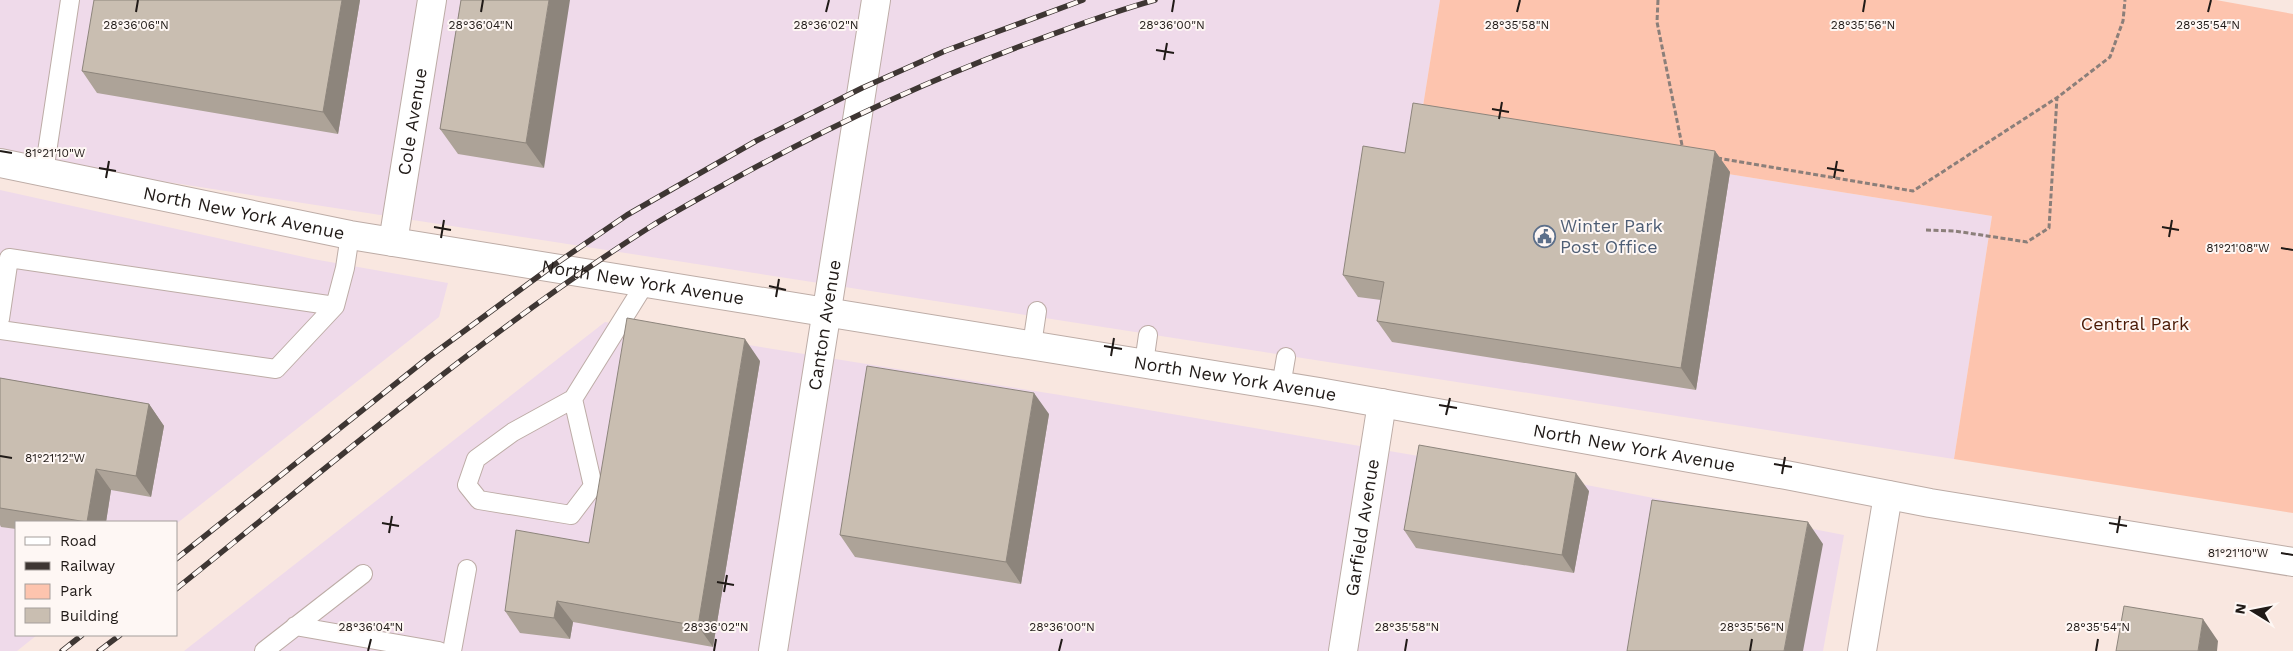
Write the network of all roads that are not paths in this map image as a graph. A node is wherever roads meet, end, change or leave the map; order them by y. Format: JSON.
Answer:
{"nodes":[{"id":1,"x":70,"y":0,"type":"edge"},
{"id":2,"x":432,"y":0,"type":"edge"},
{"id":3,"x":876,"y":0,"type":"edge"},
{"id":4,"x":0,"y":162,"type":"edge"},
{"id":5,"x":44,"y":172,"type":"junction"},
{"id":6,"x":350,"y":235,"type":"junction"},
{"id":7,"x":393,"y":242,"type":"junction"},
{"id":8,"x":646,"y":282,"type":"junction"},
{"id":9,"x":336,"y":306,"type":"junction"},
{"id":10,"x":1037,"y":311,"type":"dead end"},
{"id":11,"x":826,"y":312,"type":"junction"},
{"id":12,"x":0,"y":319,"type":"edge"},
{"id":13,"x":0,"y":330,"type":"edge"},
{"id":14,"x":1148,"y":335,"type":"dead end"},
{"id":15,"x":1032,"y":345,"type":"junction"},
{"id":16,"x":1286,"y":357,"type":"dead end"},
{"id":17,"x":1144,"y":363,"type":"junction"},
{"id":18,"x":1282,"y":386,"type":"junction"},
{"id":19,"x":573,"y":399,"type":"junction"},
{"id":20,"x":1382,"y":403,"type":"junction"},
{"id":21,"x":1888,"y":495,"type":"junction"},
{"id":22,"x":2293,"y":562,"type":"edge"},
{"id":23,"x":467,"y":569,"type":"dead end"},
{"id":24,"x":363,"y":574,"type":"dead end"},
{"id":25,"x":294,"y":626,"type":"junction"},
{"id":26,"x":264,"y":651,"type":"edge"},
{"id":27,"x":439,"y":651,"type":"edge"},
{"id":28,"x":452,"y":651,"type":"edge"},
{"id":29,"x":773,"y":651,"type":"edge"},
{"id":30,"x":1343,"y":651,"type":"edge"},
{"id":31,"x":1862,"y":651,"type":"edge"}],
"edges":[{"from":1,"to":5,"type":"lane"},
{"from":2,"to":7,"type":"street","name":"Cole Avenue"},
{"from":3,"to":11,"type":"street","name":"Canton Avenue"},
{"from":4,"to":5,"type":"street","name":"North New York Avenue"},
{"from":5,"to":6,"type":"street","name":"North New York Avenue"},
{"from":6,"to":7,"type":"street","name":"North New York Avenue"},
{"from":6,"to":9,"type":"lane"},
{"from":7,"to":8,"type":"street","name":"North New York Avenue"},
{"from":8,"to":11,"type":"street","name":"North New York Avenue"},
{"from":8,"to":19,"type":"lane"},
{"from":9,"to":12,"type":"lane"},
{"from":9,"to":13,"type":"lane"},
{"from":10,"to":15,"type":"lane"},
{"from":11,"to":15,"type":"street","name":"North New York Avenue"},
{"from":11,"to":29,"type":"street","name":"Canton Avenue"},
{"from":14,"to":17,"type":"lane"},
{"from":15,"to":17,"type":"street","name":"North New York Avenue"},
{"from":16,"to":18,"type":"lane"},
{"from":17,"to":18,"type":"street","name":"North New York Avenue"},
{"from":18,"to":20,"type":"street","name":"North New York Avenue"},
{"from":19,"to":19,"type":"lane"},
{"from":20,"to":21,"type":"street","name":"North New York Avenue"},
{"from":20,"to":30,"type":"street","name":"Garfield Avenue"},
{"from":21,"to":22,"type":"street","name":"North New York Avenue"},
{"from":21,"to":31,"type":"street"},
{"from":23,"to":28,"type":"lane"},
{"from":24,"to":25,"type":"lane"},
{"from":25,"to":26,"type":"lane"},
{"from":25,"to":27,"type":"lane"}]}
